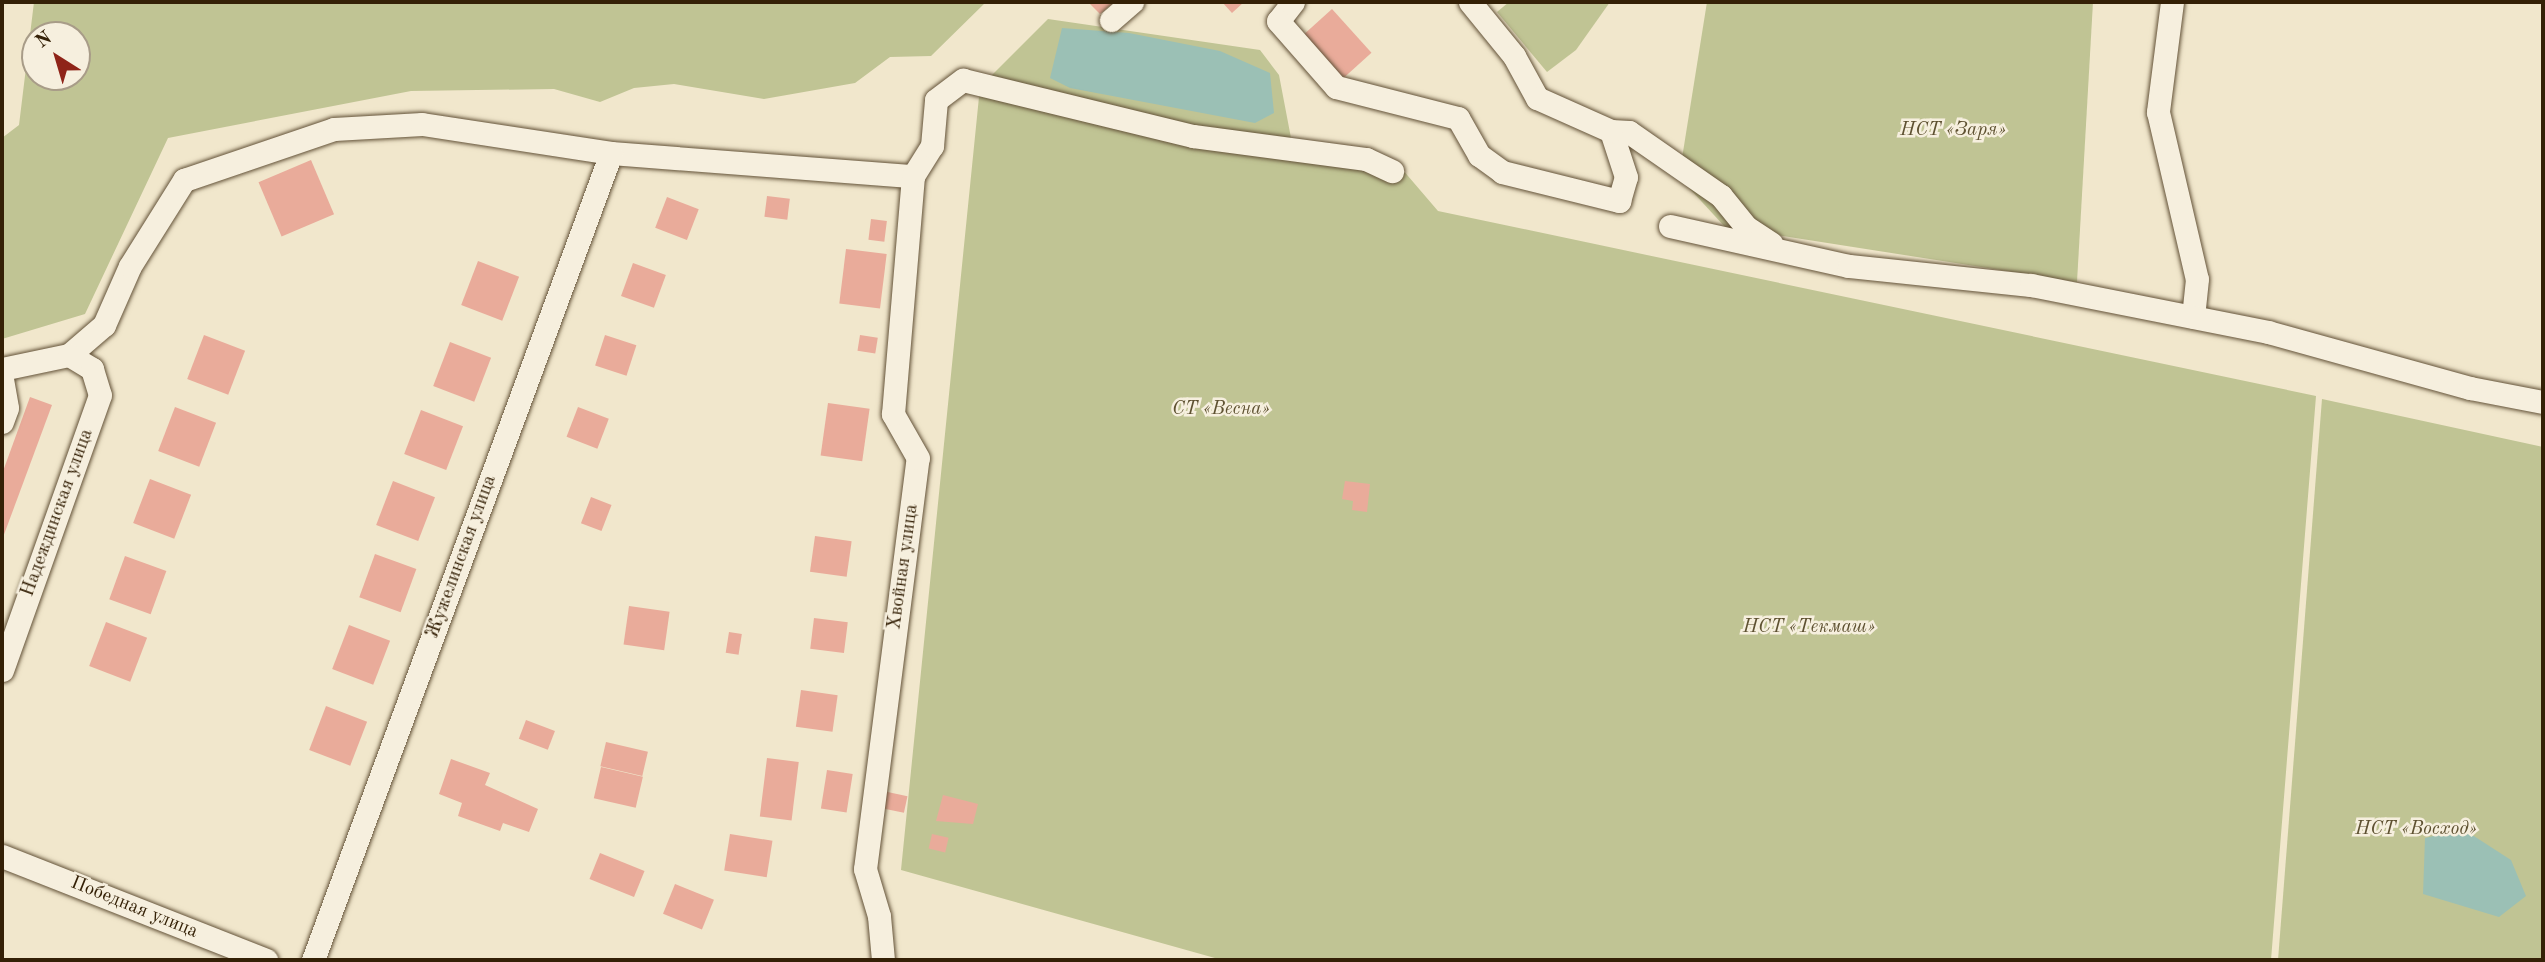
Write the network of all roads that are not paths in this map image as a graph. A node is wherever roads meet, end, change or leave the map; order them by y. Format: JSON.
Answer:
{"nodes":[{"id":1,"x":1132,"y":2,"type":"edge"},
{"id":2,"x":1293,"y":2,"type":"edge"},
{"id":3,"x":1470,"y":2,"type":"edge"},
{"id":4,"x":2172,"y":2,"type":"edge"},
{"id":5,"x":1111,"y":20,"type":"dead end"},
{"id":6,"x":1611,"y":131,"type":"junction"},
{"id":7,"x":611,"y":153,"type":"junction"},
{"id":8,"x":1392,"y":171,"type":"dead end"},
{"id":9,"x":913,"y":176,"type":"junction"},
{"id":10,"x":1670,"y":226,"type":"dead end"},
{"id":11,"x":1782,"y":250,"type":"junction"},
{"id":12,"x":2193,"y":317,"type":"junction"},
{"id":13,"x":69,"y":355,"type":"junction"},
{"id":14,"x":2,"y":369,"type":"edge"},
{"id":15,"x":2,"y":379,"type":"edge"},
{"id":16,"x":2543,"y":402,"type":"edge"},
{"id":17,"x":2,"y":422,"type":"edge"},
{"id":18,"x":2,"y":670,"type":"edge"},
{"id":19,"x":2,"y":856,"type":"edge"},
{"id":20,"x":266,"y":960,"type":"edge"},
{"id":21,"x":313,"y":960,"type":"edge"},
{"id":22,"x":883,"y":960,"type":"edge"}],
"edges":[{"from":1,"to":5,"type":"street"},
{"from":2,"to":6,"type":"street"},
{"from":3,"to":6,"type":"street"},
{"from":4,"to":12,"type":"street"},
{"from":6,"to":11,"type":"street"},
{"from":7,"to":9,"type":"street"},
{"from":7,"to":13,"type":"street"},
{"from":7,"to":21,"type":"street","name":"Жужелинская улица"},
{"from":8,"to":9,"type":"street"},
{"from":9,"to":22,"type":"street","name":"Хвойная улица"},
{"from":10,"to":11,"type":"street"},
{"from":11,"to":12,"type":"street"},
{"from":12,"to":16,"type":"street"},
{"from":13,"to":14,"type":"street"},
{"from":13,"to":18,"type":"street","name":"Надеждинская улица"},
{"from":15,"to":17,"type":"street"},
{"from":19,"to":20,"type":"street","name":"Победная улица"}]}
